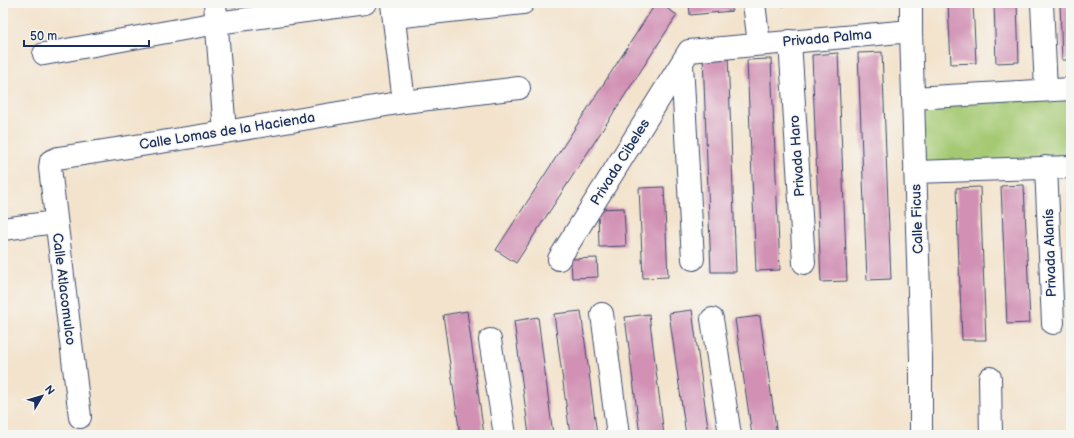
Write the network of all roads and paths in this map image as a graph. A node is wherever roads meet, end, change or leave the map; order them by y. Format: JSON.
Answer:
{"nodes":[{"id":1,"x":365,"y":3,"type":"edge"},
{"id":2,"x":522,"y":3,"type":"edge"},
{"id":3,"x":754,"y":3,"type":"edge"},
{"id":4,"x":911,"y":3,"type":"edge"},
{"id":5,"x":1042,"y":3,"type":"edge"},
{"id":6,"x":393,"y":10,"type":"edge"},
{"id":7,"x":216,"y":13,"type":"edge"},
{"id":8,"x":911,"y":31,"type":"junction"},
{"id":9,"x":751,"y":45,"type":"junction"},
{"id":10,"x":790,"y":45,"type":"junction"},
{"id":11,"x":44,"y":54,"type":"dead end"},
{"id":12,"x":682,"y":64,"type":"junction"},
{"id":13,"x":1045,"y":80,"type":"junction"},
{"id":14,"x":519,"y":88,"type":"dead end"},
{"id":15,"x":1071,"y":89,"type":"edge"},
{"id":16,"x":913,"y":98,"type":"junction"},
{"id":17,"x":404,"y":102,"type":"junction"},
{"id":18,"x":225,"y":132,"type":"junction"},
{"id":19,"x":51,"y":161,"type":"joint"},
{"id":20,"x":1071,"y":167,"type":"edge"},
{"id":21,"x":915,"y":172,"type":"junction"},
{"id":22,"x":1046,"y":175,"type":"junction"},
{"id":23,"x":56,"y":222,"type":"junction"},
{"id":24,"x":3,"y":229,"type":"edge"},
{"id":25,"x":559,"y":259,"type":"dead end"},
{"id":26,"x":693,"y":259,"type":"dead end"},
{"id":27,"x":804,"y":263,"type":"dead end"},
{"id":28,"x":602,"y":314,"type":"dead end"},
{"id":29,"x":712,"y":319,"type":"dead end"},
{"id":30,"x":1053,"y":323,"type":"dead end"},
{"id":31,"x":490,"y":340,"type":"dead end"},
{"id":32,"x":990,"y":378,"type":"dead end"},
{"id":33,"x":80,"y":417,"type":"dead end"},
{"id":34,"x":505,"y":435,"type":"edge"},
{"id":35,"x":618,"y":435,"type":"edge"},
{"id":36,"x":730,"y":435,"type":"edge"},
{"id":37,"x":921,"y":435,"type":"edge"},
{"id":38,"x":991,"y":435,"type":"edge"}],
"edges":[{"from":1,"to":7,"type":"street"},
{"from":2,"to":6,"type":"street"},
{"from":3,"to":9,"type":"street"},
{"from":4,"to":8,"type":"street","name":"Calle Ficus"},
{"from":5,"to":13,"type":"street"},
{"from":6,"to":17,"type":"street"},
{"from":7,"to":11,"type":"street"},
{"from":7,"to":18,"type":"street"},
{"from":8,"to":10,"type":"street","name":"Privada Palma"},
{"from":8,"to":16,"type":"street","name":"Calle Ficus"},
{"from":9,"to":10,"type":"street","name":"Privada Palma"},
{"from":9,"to":12,"type":"street","name":"Privada Cibeles"},
{"from":10,"to":27,"type":"street","name":"Privada Haro"},
{"from":12,"to":25,"type":"street","name":"Privada Cibeles"},
{"from":12,"to":26,"type":"street"},
{"from":13,"to":15,"type":"street"},
{"from":13,"to":16,"type":"street"},
{"from":14,"to":17,"type":"street"},
{"from":16,"to":21,"type":"street","name":"Calle Ficus"},
{"from":17,"to":18,"type":"street","name":"Calle Lomas de la Hacienda"},
{"from":18,"to":19,"type":"street","name":"Calle Lomas de la Hacienda"},
{"from":19,"to":23,"type":"street","name":"Calle Atlacomulco"},
{"from":20,"to":22,"type":"street"},
{"from":21,"to":22,"type":"street"},
{"from":21,"to":37,"type":"street","name":"Calle Ficus"},
{"from":22,"to":30,"type":"street","name":"Privada Alanís"},
{"from":23,"to":24,"type":"street"},
{"from":23,"to":33,"type":"street","name":"Calle Atlacomulco"},
{"from":28,"to":35,"type":"street"},
{"from":29,"to":36,"type":"street"},
{"from":31,"to":34,"type":"street"},
{"from":32,"to":38,"type":"street"}]}
